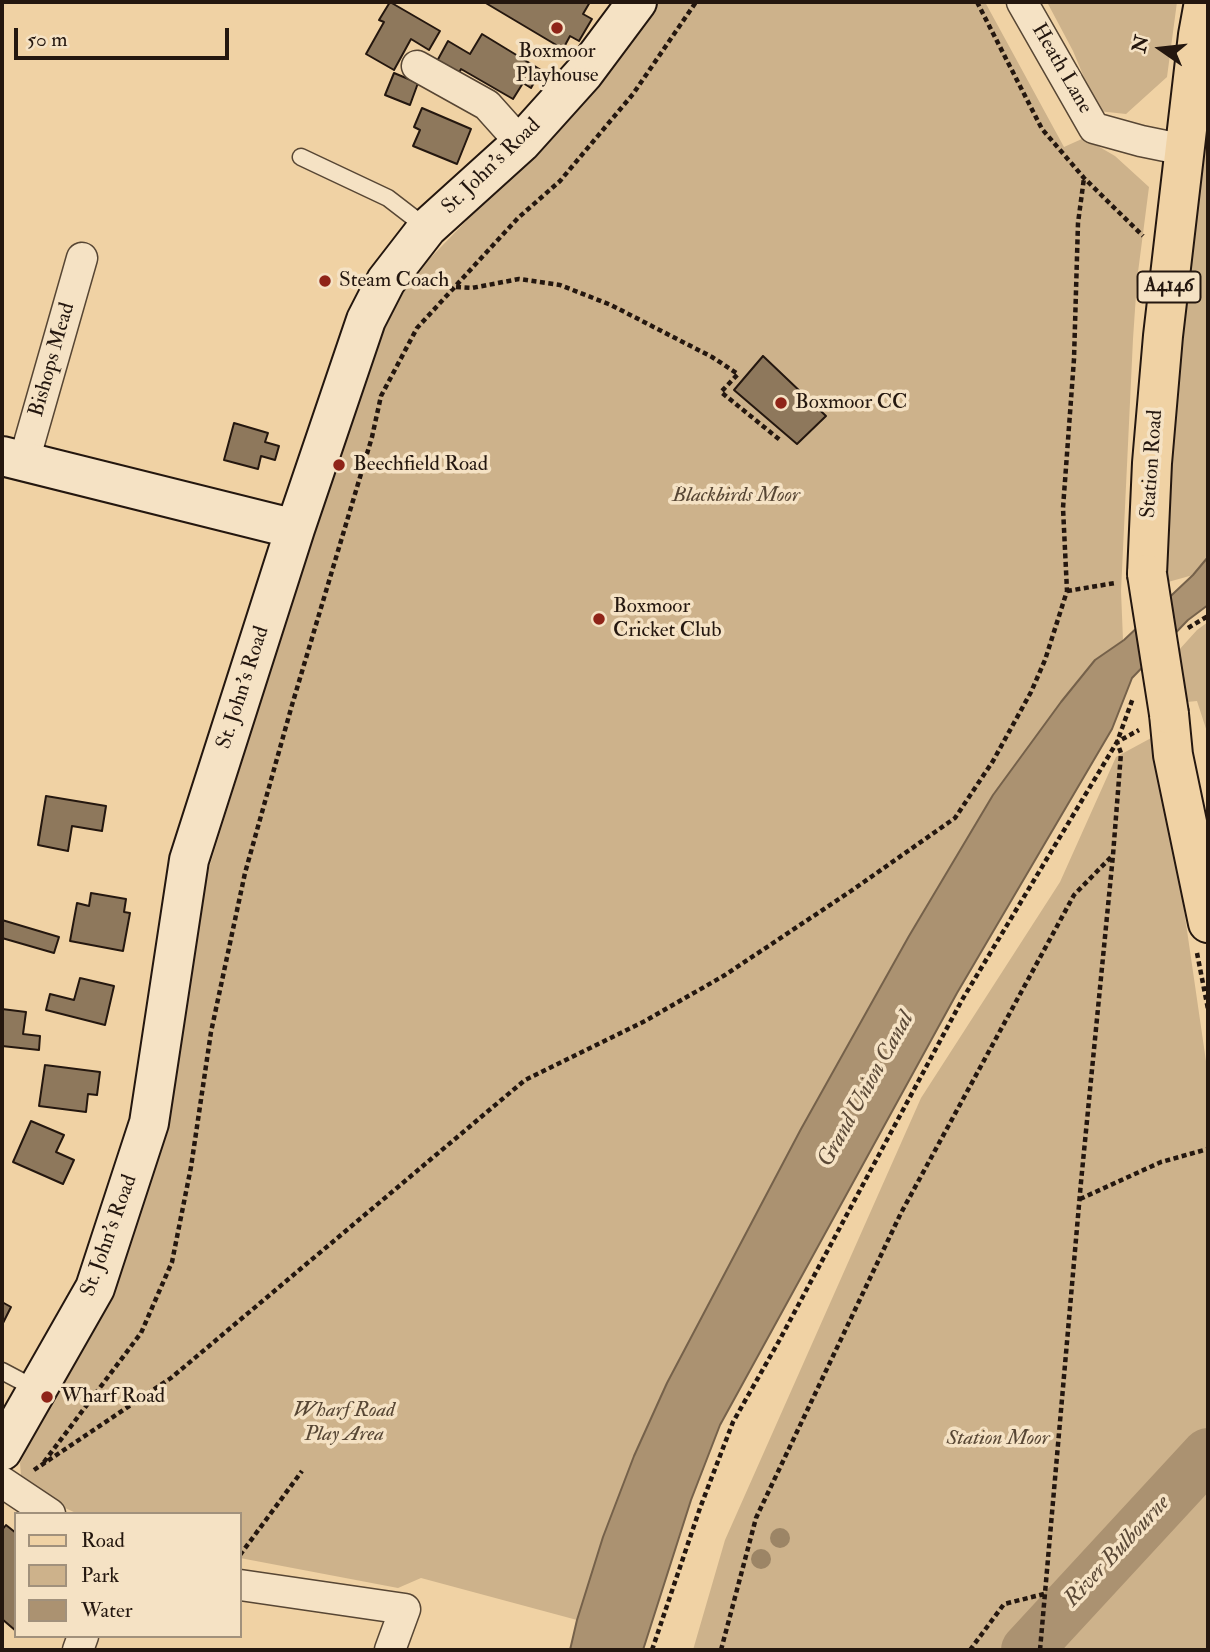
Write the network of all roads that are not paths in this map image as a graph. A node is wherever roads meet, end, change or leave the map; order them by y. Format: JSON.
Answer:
{"nodes":[{"id":1,"x":637,"y":2,"type":"edge"},
{"id":2,"x":1022,"y":2,"type":"edge"},
{"id":3,"x":1205,"y":2,"type":"edge"},
{"id":4,"x":417,"y":66,"type":"dead end"},
{"id":5,"x":521,"y":143,"type":"junction"},
{"id":6,"x":1185,"y":150,"type":"junction"},
{"id":7,"x":301,"y":158,"type":"dead end"},
{"id":8,"x":427,"y":228,"type":"junction"},
{"id":9,"x":82,"y":258,"type":"dead end"},
{"id":10,"x":13,"y":458,"type":"edge"},
{"id":11,"x":295,"y":529,"type":"junction"},
{"id":12,"x":1208,"y":923,"type":"edge"},
{"id":13,"x":2,"y":1371,"type":"edge"},
{"id":14,"x":38,"y":1390,"type":"junction"},
{"id":15,"x":2,"y":1451,"type":"edge"},
{"id":16,"x":2,"y":1482,"type":"edge"},
{"id":17,"x":47,"y":1512,"type":"edge"},
{"id":18,"x":242,"y":1585,"type":"edge"},
{"id":19,"x":390,"y":1650,"type":"edge"}],
"edges":[{"from":1,"to":5,"type":"street","name":"St. John's Road"},
{"from":2,"to":6,"type":"street","name":"Heath Lane"},
{"from":3,"to":6,"type":"main road","name":"Station Road","number":"A4146"},
{"from":4,"to":5,"type":"street"},
{"from":5,"to":8,"type":"street","name":"St. John's Road"},
{"from":6,"to":12,"type":"main road","name":"Station Road","number":"A4146","bridge":true},
{"from":7,"to":8,"type":"lane"},
{"from":8,"to":11,"type":"street","name":"St. John's Road"},
{"from":9,"to":10,"type":"street","name":"Bishops Mead"},
{"from":10,"to":11,"type":"street"},
{"from":11,"to":14,"type":"street","name":"St. John's Road"},
{"from":13,"to":14,"type":"lane"},
{"from":14,"to":15,"type":"street","name":"St. John's Road"},
{"from":16,"to":17,"type":"street"},
{"from":18,"to":19,"type":"street"}]}
